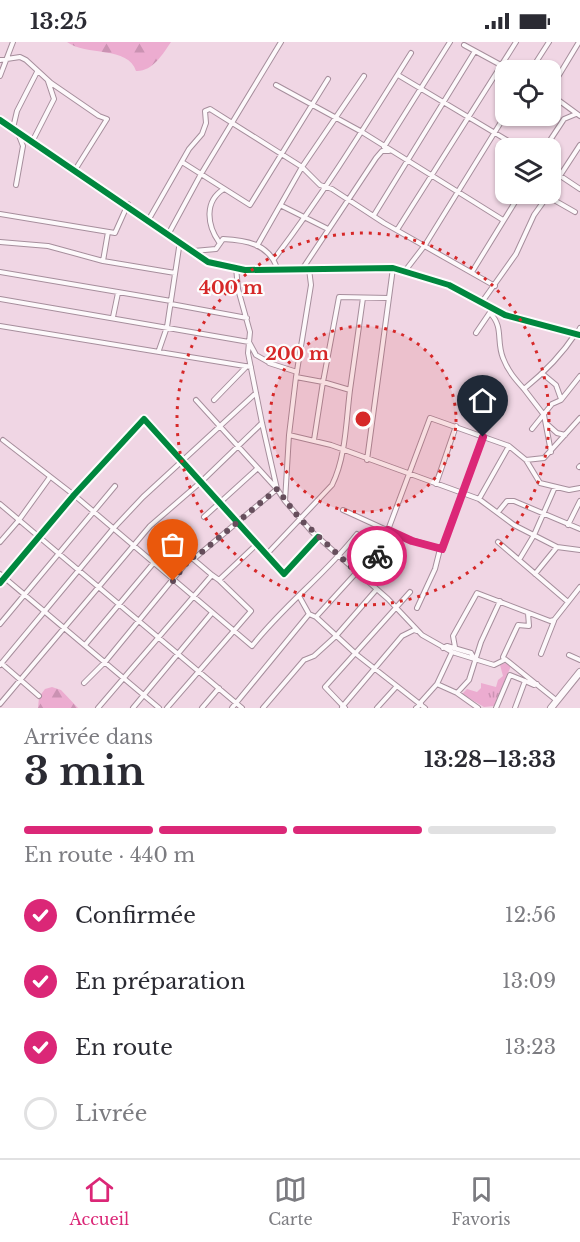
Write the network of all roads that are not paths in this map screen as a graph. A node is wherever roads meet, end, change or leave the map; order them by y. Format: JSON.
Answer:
{"nodes":[{"id":1,"x":7,"y":42,"type":"edge"},
{"id":2,"x":13,"y":42,"type":"edge"},
{"id":3,"x":281,"y":42,"type":"edge"},
{"id":4,"x":450,"y":42,"type":"edge"},
{"id":5,"x":516,"y":42,"type":"edge"},
{"id":6,"x":549,"y":42,"type":"edge"},
{"id":7,"x":579,"y":43,"type":"edge"},
{"id":8,"x":464,"y":45,"type":"dead end"},
{"id":9,"x":10,"y":48,"type":"junction"},
{"id":10,"x":476,"y":51,"type":"junction"},
{"id":11,"x":411,"y":53,"type":"dead end"},
{"id":12,"x":8,"y":59,"type":"junction"},
{"id":13,"x":0,"y":60,"type":"edge"},
{"id":14,"x":505,"y":60,"type":"edge"},
{"id":15,"x":537,"y":60,"type":"edge"},
{"id":16,"x":495,"y":62,"type":"edge"},
{"id":17,"x":37,"y":72,"type":"junction"},
{"id":18,"x":561,"y":73,"type":"edge"},
{"id":19,"x":398,"y":75,"type":"junction"},
{"id":20,"x":0,"y":76,"type":"edge"},
{"id":21,"x":364,"y":76,"type":"dead end"},
{"id":22,"x":495,"y":76,"type":"edge"},
{"id":23,"x":46,"y":79,"type":"junction"},
{"id":24,"x":328,"y":79,"type":"dead end"},
{"id":25,"x":276,"y":85,"type":"dead end"},
{"id":26,"x":63,"y":89,"type":"junction"},
{"id":27,"x":419,"y":90,"type":"junction"},
{"id":28,"x":54,"y":99,"type":"junction"},
{"id":29,"x":561,"y":101,"type":"edge"},
{"id":30,"x":444,"y":102,"type":"junction"},
{"id":31,"x":313,"y":104,"type":"junction"},
{"id":32,"x":578,"y":115,"type":"edge"},
{"id":33,"x":337,"y":118,"type":"junction"},
{"id":34,"x":0,"y":120,"type":"edge"},
{"id":35,"x":469,"y":120,"type":"junction"},
{"id":36,"x":233,"y":121,"type":"junction"},
{"id":37,"x":499,"y":126,"type":"edge"},
{"id":38,"x":13,"y":128,"type":"junction"},
{"id":39,"x":362,"y":132,"type":"junction"},
{"id":40,"x":495,"y":132,"type":"junction"},
{"id":41,"x":18,"y":133,"type":"junction"},
{"id":42,"x":504,"y":138,"type":"edge"},
{"id":43,"x":552,"y":138,"type":"edge"},
{"id":44,"x":32,"y":142,"type":"junction"},
{"id":45,"x":580,"y":145,"type":"edge"},
{"id":46,"x":384,"y":147,"type":"junction"},
{"id":47,"x":389,"y":151,"type":"junction"},
{"id":48,"x":279,"y":153,"type":"junction"},
{"id":49,"x":182,"y":162,"type":"junction"},
{"id":50,"x":408,"y":162,"type":"junction"},
{"id":51,"x":302,"y":167,"type":"junction"},
{"id":52,"x":75,"y":170,"type":"junction"},
{"id":53,"x":201,"y":174,"type":"junction"},
{"id":54,"x":434,"y":177,"type":"junction"},
{"id":55,"x":561,"y":178,"type":"joint"},
{"id":56,"x":16,"y":184,"type":"dead end"},
{"id":57,"x":325,"y":188,"type":"junction"},
{"id":58,"x":224,"y":189,"type":"junction"},
{"id":59,"x":580,"y":189,"type":"edge"},
{"id":60,"x":456,"y":192,"type":"junction"},
{"id":61,"x":348,"y":200,"type":"junction"},
{"id":62,"x":561,"y":202,"type":"edge"},
{"id":63,"x":128,"y":204,"type":"junction"},
{"id":64,"x":513,"y":204,"type":"edge"},
{"id":65,"x":542,"y":204,"type":"edge"},
{"id":66,"x":282,"y":206,"type":"junction"},
{"id":67,"x":575,"y":212,"type":"dead end"},
{"id":68,"x":0,"y":214,"type":"edge"},
{"id":69,"x":374,"y":215,"type":"junction"},
{"id":70,"x":306,"y":217,"type":"junction"},
{"id":71,"x":149,"y":219,"type":"junction"},
{"id":72,"x":503,"y":220,"type":"junction"},
{"id":73,"x":328,"y":229,"type":"junction"},
{"id":74,"x":398,"y":230,"type":"junction"},
{"id":75,"x":109,"y":232,"type":"junction"},
{"id":76,"x":169,"y":233,"type":"junction"},
{"id":77,"x":180,"y":241,"type":"junction"},
{"id":78,"x":0,"y":242,"type":"edge"},
{"id":79,"x":219,"y":242,"type":"junction"},
{"id":80,"x":425,"y":245,"type":"junction"},
{"id":81,"x":257,"y":246,"type":"junction"},
{"id":82,"x":194,"y":251,"type":"junction"},
{"id":83,"x":274,"y":259,"type":"junction"},
{"id":84,"x":103,"y":261,"type":"junction"},
{"id":85,"x":236,"y":267,"type":"junction"},
{"id":86,"x":277,"y":268,"type":"junction"},
{"id":87,"x":309,"y":268,"type":"junction"},
{"id":88,"x":393,"y":268,"type":"junction"},
{"id":89,"x":303,"y":269,"type":"junction"},
{"id":90,"x":405,"y":271,"type":"junction"},
{"id":91,"x":0,"y":272,"type":"edge"},
{"id":92,"x":472,"y":272,"type":"junction"},
{"id":93,"x":175,"y":273,"type":"junction"},
{"id":94,"x":495,"y":286,"type":"junction"},
{"id":95,"x":118,"y":293,"type":"junction"},
{"id":96,"x":363,"y":298,"type":"junction"},
{"id":97,"x":389,"y":298,"type":"junction"},
{"id":98,"x":0,"y":299,"type":"edge"},
{"id":99,"x":171,"y":302,"type":"junction"},
{"id":100,"x":482,"y":302,"type":"junction"},
{"id":101,"x":491,"y":311,"type":"junction"},
{"id":102,"x":113,"y":317,"type":"junction"},
{"id":103,"x":247,"y":318,"type":"junction"},
{"id":104,"x":0,"y":326,"type":"edge"},
{"id":105,"x":167,"y":327,"type":"junction"},
{"id":106,"x":580,"y":328,"type":"edge"},
{"id":107,"x":476,"y":333,"type":"dead end"},
{"id":108,"x":578,"y":334,"type":"edge"},
{"id":109,"x":249,"y":342,"type":"junction"},
{"id":110,"x":159,"y":350,"type":"junction"},
{"id":111,"x":248,"y":353,"type":"junction"},
{"id":112,"x":270,"y":363,"type":"junction"},
{"id":113,"x":249,"y":366,"type":"junction"},
{"id":114,"x":297,"y":374,"type":"junction"},
{"id":115,"x":544,"y":375,"type":"junction"},
{"id":116,"x":580,"y":376,"type":"edge"},
{"id":117,"x":323,"y":382,"type":"junction"},
{"id":118,"x":524,"y":389,"type":"junction"},
{"id":119,"x":350,"y":390,"type":"junction"},
{"id":120,"x":256,"y":393,"type":"junction"},
{"id":121,"x":196,"y":400,"type":"dead end"},
{"id":122,"x":214,"y":400,"type":"dead end"},
{"id":123,"x":561,"y":400,"type":"junction"},
{"id":124,"x":544,"y":415,"type":"junction"},
{"id":125,"x":580,"y":420,"type":"edge"},
{"id":126,"x":262,"y":423,"type":"junction"},
{"id":127,"x":546,"y":423,"type":"junction"},
{"id":128,"x":456,"y":426,"type":"junction"},
{"id":129,"x":220,"y":427,"type":"junction"},
{"id":130,"x":532,"y":429,"type":"dead end"},
{"id":131,"x":289,"y":435,"type":"junction"},
{"id":132,"x":566,"y":435,"type":"junction"},
{"id":133,"x":483,"y":437,"type":"junction"},
{"id":134,"x":3,"y":440,"type":"dead end"},
{"id":135,"x":314,"y":440,"type":"junction"},
{"id":136,"x":238,"y":446,"type":"junction"},
{"id":137,"x":509,"y":446,"type":"junction"},
{"id":138,"x":342,"y":450,"type":"junction"},
{"id":139,"x":551,"y":452,"type":"junction"},
{"id":140,"x":367,"y":460,"type":"junction"},
{"id":141,"x":525,"y":460,"type":"junction"},
{"id":142,"x":184,"y":461,"type":"junction"},
{"id":143,"x":258,"y":468,"type":"junction"},
{"id":144,"x":409,"y":473,"type":"junction"},
{"id":145,"x":50,"y":477,"type":"junction"},
{"id":146,"x":202,"y":481,"type":"junction"},
{"id":147,"x":436,"y":484,"type":"junction"},
{"id":148,"x":115,"y":486,"type":"dead end"},
{"id":149,"x":555,"y":487,"type":"junction"},
{"id":150,"x":580,"y":488,"type":"edge"},
{"id":151,"x":277,"y":489,"type":"junction"},
{"id":152,"x":461,"y":494,"type":"junction"},
{"id":153,"x":74,"y":495,"type":"junction"},
{"id":154,"x":479,"y":499,"type":"junction"},
{"id":155,"x":285,"y":501,"type":"junction"},
{"id":156,"x":580,"y":501,"type":"edge"},
{"id":157,"x":220,"y":502,"type":"junction"},
{"id":158,"x":0,"y":504,"type":"edge"},
{"id":159,"x":343,"y":510,"type":"dead end"},
{"id":160,"x":498,"y":512,"type":"junction"},
{"id":161,"x":93,"y":513,"type":"junction"},
{"id":162,"x":543,"y":515,"type":"junction"},
{"id":163,"x":204,"y":517,"type":"dead end"},
{"id":164,"x":299,"y":518,"type":"junction"},
{"id":165,"x":19,"y":520,"type":"junction"},
{"id":166,"x":239,"y":522,"type":"junction"},
{"id":167,"x":568,"y":525,"type":"junction"},
{"id":168,"x":580,"y":529,"type":"edge"},
{"id":169,"x":112,"y":530,"type":"junction"},
{"id":170,"x":388,"y":530,"type":"junction"},
{"id":171,"x":357,"y":534,"type":"dead end"},
{"id":172,"x":534,"y":535,"type":"junction"},
{"id":173,"x":40,"y":536,"type":"junction"},
{"id":174,"x":318,"y":537,"type":"junction"},
{"id":175,"x":0,"y":542,"type":"edge"},
{"id":176,"x":498,"y":542,"type":"dead end"},
{"id":177,"x":258,"y":543,"type":"junction"},
{"id":178,"x":134,"y":547,"type":"junction"},
{"id":179,"x":557,"y":548,"type":"junction"},
{"id":180,"x":441,"y":549,"type":"junction"},
{"id":181,"x":580,"y":550,"type":"edge"},
{"id":182,"x":60,"y":553,"type":"junction"},
{"id":183,"x":267,"y":554,"type":"junction"},
{"id":184,"x":339,"y":556,"type":"junction"},
{"id":185,"x":580,"y":556,"type":"edge"},
{"id":186,"x":193,"y":557,"type":"junction"},
{"id":187,"x":519,"y":560,"type":"junction"},
{"id":188,"x":153,"y":564,"type":"junction"},
{"id":189,"x":80,"y":569,"type":"junction"},
{"id":190,"x":357,"y":572,"type":"junction"},
{"id":191,"x":0,"y":574,"type":"edge"},
{"id":192,"x":535,"y":574,"type":"junction"},
{"id":193,"x":212,"y":575,"type":"junction"},
{"id":194,"x":4,"y":578,"type":"junction"},
{"id":195,"x":219,"y":580,"type":"junction"},
{"id":196,"x":365,"y":580,"type":"junction"},
{"id":197,"x":173,"y":581,"type":"junction"},
{"id":198,"x":0,"y":583,"type":"edge"},
{"id":199,"x":100,"y":587,"type":"junction"},
{"id":200,"x":580,"y":587,"type":"edge"},
{"id":201,"x":376,"y":590,"type":"junction"},
{"id":202,"x":410,"y":592,"type":"dead end"},
{"id":203,"x":25,"y":595,"type":"junction"},
{"id":204,"x":299,"y":596,"type":"junction"},
{"id":205,"x":194,"y":598,"type":"junction"},
{"id":206,"x":500,"y":601,"type":"junction"},
{"id":207,"x":568,"y":602,"type":"junction"},
{"id":208,"x":120,"y":605,"type":"junction"},
{"id":209,"x":417,"y":608,"type":"dead end"},
{"id":210,"x":397,"y":609,"type":"junction"},
{"id":211,"x":45,"y":611,"type":"junction"},
{"id":212,"x":528,"y":613,"type":"junction"},
{"id":213,"x":212,"y":614,"type":"junction"},
{"id":214,"x":309,"y":614,"type":"junction"},
{"id":215,"x":316,"y":617,"type":"junction"},
{"id":216,"x":554,"y":620,"type":"junction"},
{"id":217,"x":140,"y":621,"type":"junction"},
{"id":218,"x":0,"y":624,"type":"edge"},
{"id":219,"x":63,"y":627,"type":"junction"},
{"id":220,"x":231,"y":631,"type":"junction"},
{"id":221,"x":422,"y":635,"type":"junction"},
{"id":222,"x":336,"y":636,"type":"junction"},
{"id":223,"x":159,"y":637,"type":"junction"},
{"id":224,"x":85,"y":645,"type":"junction"},
{"id":225,"x":455,"y":647,"type":"junction"},
{"id":226,"x":443,"y":648,"type":"junction"},
{"id":227,"x":452,"y":652,"type":"junction"},
{"id":228,"x":178,"y":654,"type":"junction"},
{"id":229,"x":356,"y":654,"type":"junction"},
{"id":230,"x":541,"y":654,"type":"dead end"},
{"id":231,"x":569,"y":655,"type":"dead end"},
{"id":232,"x":503,"y":657,"type":"junction"},
{"id":233,"x":475,"y":659,"type":"junction"},
{"id":234,"x":580,"y":660,"type":"edge"},
{"id":235,"x":105,"y":662,"type":"junction"},
{"id":236,"x":0,"y":664,"type":"edge"},
{"id":237,"x":376,"y":669,"type":"junction"},
{"id":238,"x":198,"y":671,"type":"junction"},
{"id":239,"x":580,"y":672,"type":"edge"},
{"id":240,"x":124,"y":678,"type":"junction"},
{"id":241,"x":19,"y":679,"type":"junction"},
{"id":242,"x":525,"y":681,"type":"junction"},
{"id":243,"x":84,"y":683,"type":"dead end"},
{"id":244,"x":437,"y":684,"type":"junction"},
{"id":245,"x":537,"y":684,"type":"junction"},
{"id":246,"x":396,"y":687,"type":"junction"},
{"id":247,"x":219,"y":688,"type":"junction"},
{"id":248,"x":457,"y":693,"type":"junction"},
{"id":249,"x":39,"y":696,"type":"dead end"},
{"id":250,"x":145,"y":696,"type":"junction"},
{"id":251,"x":556,"y":700,"type":"junction"},
{"id":252,"x":237,"y":703,"type":"junction"},
{"id":253,"x":0,"y":704,"type":"edge"},
{"id":254,"x":422,"y":705,"type":"edge"},
{"id":255,"x":343,"y":707,"type":"edge"},
{"id":256,"x":98,"y":708,"type":"edge"},
{"id":257,"x":133,"y":708,"type":"edge"},
{"id":258,"x":159,"y":708,"type":"edge"},
{"id":259,"x":167,"y":708,"type":"edge"},
{"id":260,"x":202,"y":708,"type":"edge"},
{"id":261,"x":232,"y":708,"type":"edge"},
{"id":262,"x":242,"y":708,"type":"edge"},
{"id":263,"x":263,"y":708,"type":"edge"},
{"id":264,"x":377,"y":708,"type":"edge"},
{"id":265,"x":416,"y":708,"type":"edge"},
{"id":266,"x":478,"y":708,"type":"edge"},
{"id":267,"x":496,"y":708,"type":"edge"},
{"id":268,"x":515,"y":708,"type":"edge"},
{"id":269,"x":552,"y":708,"type":"edge"}],
"edges":[{"from":1,"to":9,"type":"street"},
{"from":2,"to":9,"type":"street"},
{"from":3,"to":36,"type":"street"},
{"from":4,"to":27,"type":"street"},
{"from":5,"to":14,"type":"street"},
{"from":6,"to":15,"type":"street"},
{"from":7,"to":18,"type":"street"},
{"from":8,"to":10,"type":"street"},
{"from":9,"to":12,"type":"street"},
{"from":10,"to":16,"type":"street"},
{"from":10,"to":30,"type":"street"},
{"from":11,"to":19,"type":"street"},
{"from":12,"to":13,"type":"street"},
{"from":12,"to":17,"type":"street"},
{"from":12,"to":20,"type":"street"},
{"from":17,"to":23,"type":"street"},
{"from":17,"to":38,"type":"street"},
{"from":19,"to":27,"type":"street"},
{"from":19,"to":39,"type":"street"},
{"from":21,"to":33,"type":"street"},
{"from":22,"to":35,"type":"street"},
{"from":23,"to":26,"type":"street"},
{"from":23,"to":28,"type":"street"},
{"from":24,"to":31,"type":"street"},
{"from":25,"to":31,"type":"street"},
{"from":26,"to":28,"type":"street"},
{"from":26,"to":52,"type":"street"},
{"from":27,"to":30,"type":"street"},
{"from":27,"to":46,"type":"street"},
{"from":28,"to":44,"type":"street"},
{"from":29,"to":32,"type":"street"},
{"from":30,"to":35,"type":"street"},
{"from":30,"to":50,"type":"street"},
{"from":31,"to":33,"type":"street"},
{"from":31,"to":48,"type":"street"},
{"from":32,"to":43,"type":"street"},
{"from":33,"to":39,"type":"street"},
{"from":33,"to":51,"type":"street"},
{"from":34,"to":38,"type":"street"},
{"from":35,"to":40,"type":"street"},
{"from":35,"to":54,"type":"street"},
{"from":36,"to":48,"type":"street"},
{"from":36,"to":49,"type":"street"},
{"from":36,"to":53,"type":"street"},
{"from":37,"to":40,"type":"street"},
{"from":38,"to":41,"type":"street"},
{"from":39,"to":46,"type":"street"},
{"from":39,"to":57,"type":"street"},
{"from":40,"to":42,"type":"street"},
{"from":40,"to":60,"type":"street"},
{"from":41,"to":44,"type":"street"},
{"from":41,"to":56,"type":"street"},
{"from":44,"to":52,"type":"street"},
{"from":45,"to":55,"type":"street"},
{"from":46,"to":47,"type":"street"},
{"from":47,"to":50,"type":"street"},
{"from":47,"to":61,"type":"street"},
{"from":48,"to":51,"type":"street"},
{"from":48,"to":58,"type":"street"},
{"from":49,"to":53,"type":"street"},
{"from":49,"to":71,"type":"street"},
{"from":50,"to":54,"type":"street"},
{"from":50,"to":69,"type":"street"},
{"from":51,"to":57,"type":"street"},
{"from":51,"to":66,"type":"street"},
{"from":52,"to":63,"type":"street"},
{"from":53,"to":58,"type":"street"},
{"from":53,"to":76,"type":"street"},
{"from":54,"to":60,"type":"street"},
{"from":54,"to":74,"type":"street"},
{"from":55,"to":59,"type":"street"},
{"from":57,"to":61,"type":"street"},
{"from":57,"to":70,"type":"street"},
{"from":58,"to":79,"type":"street"},
{"from":60,"to":72,"type":"street"},
{"from":60,"to":80,"type":"street"},
{"from":61,"to":69,"type":"street"},
{"from":61,"to":73,"type":"street"},
{"from":62,"to":67,"type":"street"},
{"from":63,"to":71,"type":"street"},
{"from":63,"to":75,"type":"street"},
{"from":64,"to":72,"type":"street"},
{"from":65,"to":94,"type":"street"},
{"from":66,"to":70,"type":"street"},
{"from":66,"to":81,"type":"street"},
{"from":68,"to":75,"type":"street"},
{"from":69,"to":74,"type":"street"},
{"from":70,"to":73,"type":"street"},
{"from":70,"to":83,"type":"street"},
{"from":71,"to":76,"type":"street"},
{"from":72,"to":92,"type":"street"},
{"from":73,"to":89,"type":"street"},
{"from":74,"to":80,"type":"street"},
{"from":75,"to":84,"type":"street"},
{"from":76,"to":77,"type":"street"},
{"from":77,"to":82,"type":"street"},
{"from":77,"to":93,"type":"street"},
{"from":78,"to":84,"type":"street"},
{"from":79,"to":81,"type":"street"},
{"from":79,"to":82,"type":"street"},
{"from":80,"to":90,"type":"street"},
{"from":80,"to":92,"type":"street"},
{"from":81,"to":83,"type":"street"},
{"from":82,"to":85,"type":"street"},
{"from":83,"to":86,"type":"street"},
{"from":84,"to":93,"type":"street"},
{"from":85,"to":86,"type":"street"},
{"from":85,"to":103,"type":"street"},
{"from":86,"to":89,"type":"street"},
{"from":87,"to":88,"type":"street"},
{"from":87,"to":89,"type":"street"},
{"from":87,"to":114,"type":"street"},
{"from":88,"to":90,"type":"street"},
{"from":88,"to":97,"type":"street"},
{"from":90,"to":100,"type":"street"},
{"from":91,"to":95,"type":"street"},
{"from":92,"to":94,"type":"street"},
{"from":93,"to":99,"type":"street"},
{"from":94,"to":100,"type":"street"},
{"from":95,"to":99,"type":"street"},
{"from":95,"to":102,"type":"street"},
{"from":96,"to":97,"type":"street"},
{"from":96,"to":117,"type":"street"},
{"from":96,"to":119,"type":"street"},
{"from":97,"to":140,"type":"street"},
{"from":98,"to":102,"type":"street"},
{"from":99,"to":103,"type":"street"},
{"from":99,"to":105,"type":"street"},
{"from":100,"to":101,"type":"street"},
{"from":101,"to":107,"type":"street"},
{"from":101,"to":108,"type":"street"},
{"from":101,"to":118,"type":"street"},
{"from":102,"to":105,"type":"street"},
{"from":103,"to":109,"type":"street"},
{"from":104,"to":110,"type":"street"},
{"from":105,"to":109,"type":"street"},
{"from":105,"to":110,"type":"street"},
{"from":106,"to":108,"type":"street"},
{"from":108,"to":115,"type":"street"},
{"from":109,"to":111,"type":"street"},
{"from":109,"to":112,"type":"street"},
{"from":110,"to":113,"type":"street"},
{"from":111,"to":112,"type":"street"},
{"from":111,"to":113,"type":"street"},
{"from":112,"to":114,"type":"street"},
{"from":113,"to":120,"type":"street"},
{"from":113,"to":122,"type":"street"},
{"from":114,"to":117,"type":"street"},
{"from":114,"to":131,"type":"street"},
{"from":115,"to":118,"type":"street"},
{"from":115,"to":123,"type":"street"},
{"from":116,"to":123,"type":"street"},
{"from":117,"to":119,"type":"street"},
{"from":117,"to":135,"type":"street"},
{"from":118,"to":124,"type":"street"},
{"from":119,"to":138,"type":"street"},
{"from":120,"to":126,"type":"street"},
{"from":120,"to":129,"type":"street"},
{"from":121,"to":129,"type":"street"},
{"from":123,"to":124,"type":"street"},
{"from":124,"to":127,"type":"street"},
{"from":124,"to":130,"type":"street"},
{"from":125,"to":132,"type":"street"},
{"from":126,"to":136,"type":"street"},
{"from":126,"to":151,"type":"street"},
{"from":127,"to":132,"type":"street"},
{"from":127,"to":139,"type":"street"},
{"from":128,"to":133,"type":"street"},
{"from":128,"to":144,"type":"street"},
{"from":128,"to":147,"type":"street"},
{"from":129,"to":136,"type":"street"},
{"from":129,"to":142,"type":"street"},
{"from":131,"to":135,"type":"street"},
{"from":131,"to":155,"type":"street"},
{"from":132,"to":139,"type":"street"},
{"from":133,"to":137,"type":"street"},
{"from":133,"to":152,"type":"street"},
{"from":134,"to":145,"type":"street"},
{"from":135,"to":138,"type":"street"},
{"from":136,"to":143,"type":"street"},
{"from":136,"to":146,"type":"street"},
{"from":137,"to":141,"type":"street"},
{"from":137,"to":154,"type":"street"},
{"from":138,"to":140,"type":"street"},
{"from":138,"to":164,"type":"street"},
{"from":139,"to":141,"type":"street"},
{"from":140,"to":144,"type":"street"},
{"from":141,"to":149,"type":"street"},
{"from":142,"to":146,"type":"street"},
{"from":142,"to":153,"type":"street"},
{"from":142,"to":169,"type":"street"},
{"from":143,"to":151,"type":"street"},
{"from":143,"to":157,"type":"street"},
{"from":144,"to":147,"type":"street"},
{"from":144,"to":170,"type":"street"},
{"from":145,"to":153,"type":"street"},
{"from":145,"to":165,"type":"street"},
{"from":146,"to":157,"type":"street"},
{"from":146,"to":178,"type":"street"},
{"from":147,"to":152,"type":"street"},
{"from":148,"to":161,"type":"street"},
{"from":149,"to":150,"type":"street"},
{"from":149,"to":162,"type":"street"},
{"from":151,"to":155,"type":"street"},
{"from":151,"to":166,"type":"street"},
{"from":152,"to":154,"type":"street"},
{"from":152,"to":180,"type":"street"},
{"from":153,"to":161,"type":"street"},
{"from":153,"to":173,"type":"street"},
{"from":154,"to":160,"type":"street"},
{"from":155,"to":164,"type":"street"},
{"from":156,"to":167,"type":"street"},
{"from":157,"to":163,"type":"street"},
{"from":157,"to":166,"type":"street"},
{"from":158,"to":165,"type":"street"},
{"from":159,"to":170,"type":"street"},
{"from":160,"to":162,"type":"street"},
{"from":160,"to":172,"type":"street"},
{"from":161,"to":169,"type":"street"},
{"from":161,"to":182,"type":"street"},
{"from":162,"to":167,"type":"street"},
{"from":162,"to":172,"type":"street"},
{"from":164,"to":174,"type":"street"},
{"from":164,"to":183,"type":"street"},
{"from":165,"to":173,"type":"street"},
{"from":165,"to":175,"type":"street"},
{"from":166,"to":177,"type":"street"},
{"from":166,"to":186,"type":"street"},
{"from":167,"to":168,"type":"street"},
{"from":169,"to":178,"type":"street"},
{"from":169,"to":189,"type":"street"},
{"from":170,"to":180,"type":"street"},
{"from":170,"to":196,"type":"street"},
{"from":171,"to":184,"type":"street"},
{"from":172,"to":179,"type":"street"},
{"from":172,"to":187,"type":"street"},
{"from":173,"to":182,"type":"street"},
{"from":173,"to":194,"type":"street"},
{"from":174,"to":183,"type":"street"},
{"from":174,"to":184,"type":"street"},
{"from":176,"to":187,"type":"street"},
{"from":177,"to":183,"type":"street"},
{"from":177,"to":195,"type":"street"},
{"from":178,"to":188,"type":"street"},
{"from":178,"to":199,"type":"street"},
{"from":179,"to":181,"type":"street"},
{"from":179,"to":192,"type":"street"},
{"from":180,"to":209,"type":"street"},
{"from":181,"to":185,"type":"street"},
{"from":182,"to":189,"type":"street"},
{"from":182,"to":203,"type":"street"},
{"from":184,"to":190,"type":"street"},
{"from":184,"to":204,"type":"street"},
{"from":186,"to":188,"type":"street"},
{"from":186,"to":193,"type":"street"},
{"from":186,"to":197,"type":"street"},
{"from":187,"to":192,"type":"street"},
{"from":188,"to":197,"type":"street"},
{"from":188,"to":208,"type":"street"},
{"from":189,"to":199,"type":"street"},
{"from":189,"to":211,"type":"street"},
{"from":190,"to":196,"type":"street"},
{"from":190,"to":215,"type":"street"},
{"from":191,"to":194,"type":"street"},
{"from":192,"to":207,"type":"street"},
{"from":193,"to":195,"type":"street"},
{"from":193,"to":205,"type":"street"},
{"from":194,"to":198,"type":"street"},
{"from":194,"to":203,"type":"street"},
{"from":195,"to":220,"type":"street"},
{"from":196,"to":201,"type":"street"},
{"from":197,"to":205,"type":"street"},
{"from":197,"to":217,"type":"street"},
{"from":199,"to":208,"type":"street"},
{"from":199,"to":219,"type":"street"},
{"from":200,"to":207,"type":"street"},
{"from":201,"to":210,"type":"street"},
{"from":201,"to":222,"type":"street"},
{"from":202,"to":210,"type":"street"},
{"from":203,"to":211,"type":"street"},
{"from":203,"to":218,"type":"street"},
{"from":204,"to":214,"type":"street"},
{"from":204,"to":220,"type":"street"},
{"from":205,"to":213,"type":"street"},
{"from":205,"to":223,"type":"street"},
{"from":206,"to":212,"type":"street"},
{"from":206,"to":225,"type":"street"},
{"from":206,"to":233,"type":"street"},
{"from":207,"to":216,"type":"street"},
{"from":208,"to":217,"type":"street"},
{"from":208,"to":224,"type":"street"},
{"from":210,"to":221,"type":"street"},
{"from":210,"to":229,"type":"street"},
{"from":211,"to":219,"type":"street"},
{"from":211,"to":236,"type":"street"},
{"from":212,"to":216,"type":"street"},
{"from":212,"to":232,"type":"street"},
{"from":213,"to":220,"type":"street"},
{"from":213,"to":228,"type":"street"},
{"from":214,"to":215,"type":"street"},
{"from":214,"to":252,"type":"street"},
{"from":215,"to":222,"type":"street"},
{"from":216,"to":230,"type":"street"},
{"from":217,"to":223,"type":"street"},
{"from":217,"to":235,"type":"street"},
{"from":219,"to":224,"type":"street"},
{"from":219,"to":241,"type":"street"},
{"from":220,"to":238,"type":"street"},
{"from":221,"to":226,"type":"street"},
{"from":221,"to":237,"type":"street"},
{"from":222,"to":229,"type":"street"},
{"from":222,"to":263,"type":"street"},
{"from":223,"to":228,"type":"street"},
{"from":223,"to":240,"type":"street"},
{"from":224,"to":235,"type":"street"},
{"from":225,"to":226,"type":"street"},
{"from":225,"to":233,"type":"street"},
{"from":226,"to":227,"type":"street"},
{"from":227,"to":233,"type":"street"},
{"from":227,"to":244,"type":"street"},
{"from":228,"to":238,"type":"street"},
{"from":228,"to":250,"type":"street"},
{"from":229,"to":237,"type":"street"},
{"from":229,"to":255,"type":"street"},
{"from":231,"to":234,"type":"street"},
{"from":232,"to":233,"type":"street"},
{"from":232,"to":245,"type":"street"},
{"from":233,"to":248,"type":"street"},
{"from":235,"to":240,"type":"street"},
{"from":235,"to":243,"type":"street"},
{"from":236,"to":241,"type":"street"},
{"from":237,"to":246,"type":"street"},
{"from":237,"to":255,"type":"street"},
{"from":238,"to":247,"type":"street"},
{"from":238,"to":259,"type":"street"},
{"from":239,"to":251,"type":"highway"},
{"from":240,"to":250,"type":"street"},
{"from":240,"to":256,"type":"street"},
{"from":241,"to":249,"type":"street"},
{"from":241,"to":253,"type":"street"},
{"from":242,"to":245,"type":"street"},
{"from":242,"to":267,"type":"street"},
{"from":242,"to":268,"type":"street"},
{"from":244,"to":248,"type":"street"},
{"from":244,"to":254,"type":"street"},
{"from":245,"to":251,"type":"street"},
{"from":246,"to":254,"type":"street"},
{"from":246,"to":264,"type":"street"},
{"from":247,"to":252,"type":"street"},
{"from":247,"to":260,"type":"street"},
{"from":248,"to":266,"type":"street"},
{"from":250,"to":257,"type":"street"},
{"from":250,"to":258,"type":"street"},
{"from":251,"to":269,"type":"highway"},
{"from":252,"to":261,"type":"street"},
{"from":252,"to":262,"type":"street"},
{"from":254,"to":265,"type":"street"}]}
